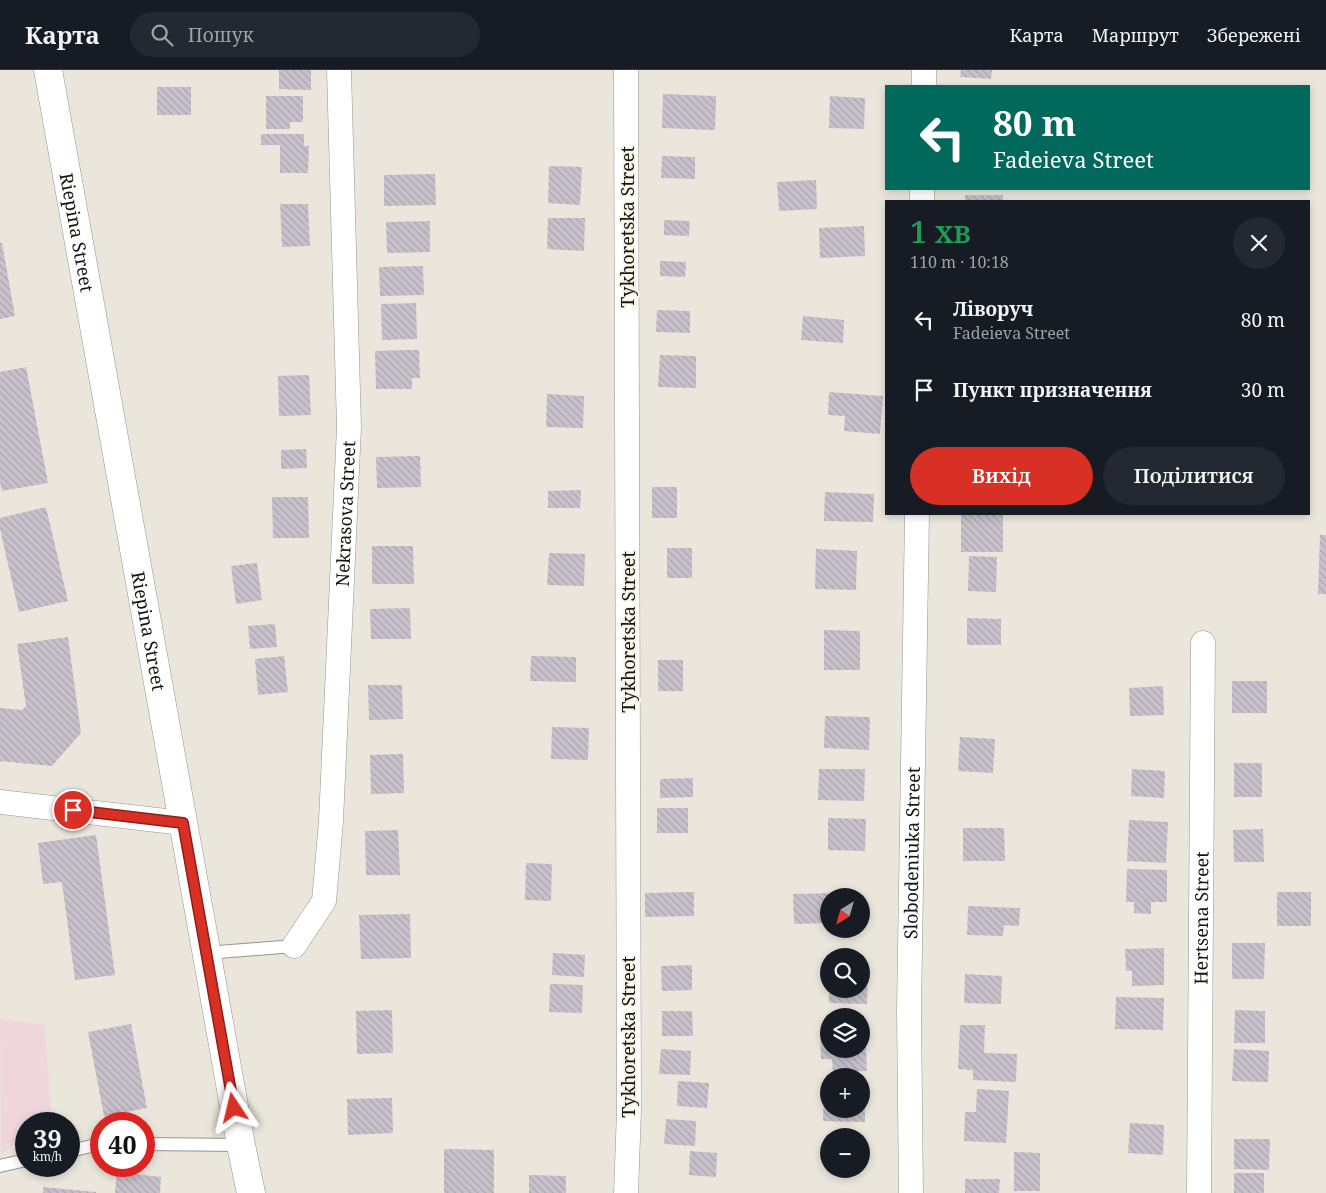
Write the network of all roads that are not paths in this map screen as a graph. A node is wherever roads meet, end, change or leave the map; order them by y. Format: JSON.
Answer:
{"nodes":[{"id":1,"x":48,"y":70,"type":"edge"},
{"id":2,"x":338,"y":70,"type":"edge"},
{"id":3,"x":626,"y":70,"type":"edge"},
{"id":4,"x":924,"y":70,"type":"edge"},
{"id":5,"x":924,"y":85,"type":"edge"},
{"id":6,"x":917,"y":515,"type":"edge"},
{"id":7,"x":1203,"y":643,"type":"dead end"},
{"id":8,"x":0,"y":802,"type":"edge"},
{"id":9,"x":183,"y":823,"type":"junction"},
{"id":10,"x":294,"y":946,"type":"joint"},
{"id":11,"x":206,"y":953,"type":"junction"},
{"id":12,"x":155,"y":1144,"type":"edge"},
{"id":13,"x":241,"y":1145,"type":"junction"},
{"id":14,"x":15,"y":1163,"type":"edge"},
{"id":15,"x":0,"y":1166,"type":"edge"},
{"id":16,"x":251,"y":1193,"type":"edge"},
{"id":17,"x":626,"y":1193,"type":"edge"},
{"id":18,"x":911,"y":1193,"type":"edge"},
{"id":19,"x":1199,"y":1193,"type":"edge"}],
"edges":[{"from":1,"to":9,"type":"street","name":"Riepina Street"},
{"from":2,"to":10,"type":"street","name":"Nekrasova Street"},
{"from":3,"to":17,"type":"street","name":"Tykhoretska Street"},
{"from":4,"to":5,"type":"street"},
{"from":6,"to":18,"type":"street","name":"Slobodeniuka Street"},
{"from":7,"to":19,"type":"street","name":"Hertsena Street"},
{"from":8,"to":9,"type":"street"},
{"from":9,"to":11,"type":"street","name":"Riepina Street"},
{"from":10,"to":11,"type":"lane"},
{"from":11,"to":13,"type":"street","name":"Riepina Street"},
{"from":12,"to":13,"type":"lane"},
{"from":13,"to":16,"type":"street","name":"Riepina Street"},
{"from":14,"to":15,"type":"lane"}]}
